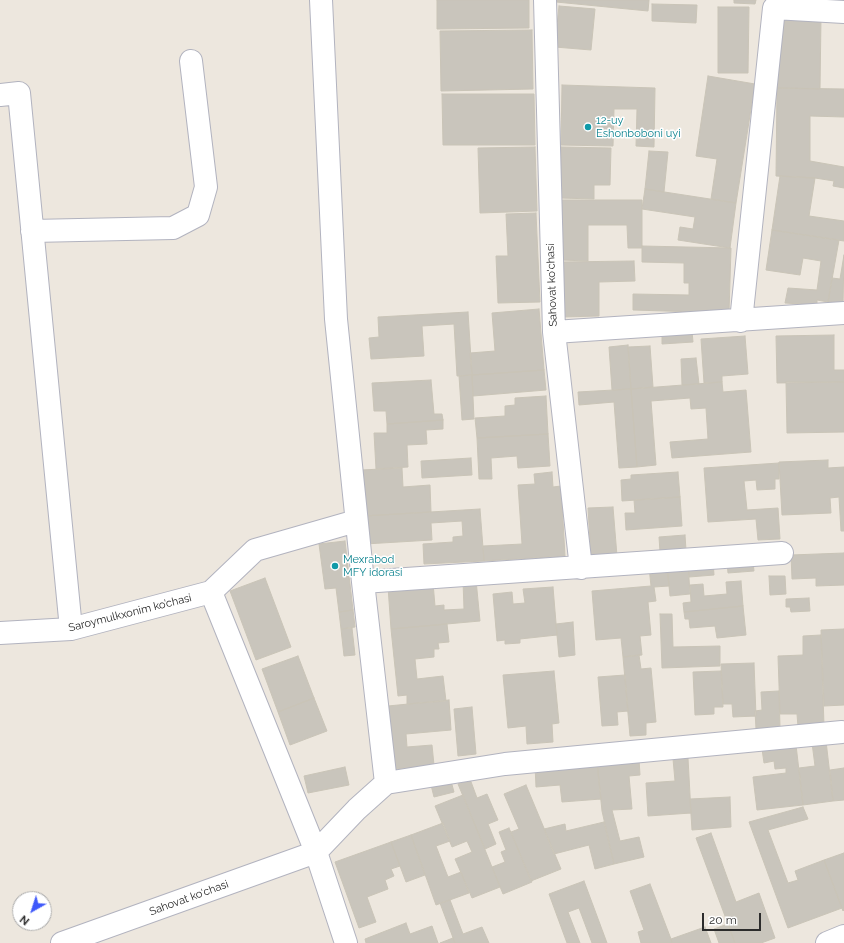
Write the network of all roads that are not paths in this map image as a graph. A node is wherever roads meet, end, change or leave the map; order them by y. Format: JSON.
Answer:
{"nodes":[{"id":1,"x":321,"y":0,"type":"edge"},
{"id":2,"x":545,"y":0,"type":"edge"},
{"id":3,"x":844,"y":12,"type":"edge"},
{"id":4,"x":190,"y":61,"type":"dead end"},
{"id":5,"x":0,"y":95,"type":"edge"},
{"id":6,"x":32,"y":231,"type":"junction"},
{"id":7,"x":844,"y":313,"type":"edge"},
{"id":8,"x":741,"y":321,"type":"junction"},
{"id":9,"x":554,"y":332,"type":"junction"},
{"id":10,"x":356,"y":521,"type":"junction"},
{"id":11,"x":782,"y":553,"type":"dead end"},
{"id":12,"x":581,"y":568,"type":"junction"},
{"id":13,"x":363,"y":582,"type":"junction"},
{"id":14,"x":211,"y":592,"type":"junction"},
{"id":15,"x":71,"y":629,"type":"junction"},
{"id":16,"x":0,"y":633,"type":"edge"},
{"id":17,"x":842,"y":732,"type":"dead end"},
{"id":18,"x":386,"y":783,"type":"junction"},
{"id":19,"x":316,"y":852,"type":"junction"},
{"id":20,"x":62,"y":943,"type":"edge"},
{"id":21,"x":346,"y":943,"type":"edge"}],
"edges":[{"from":1,"to":10,"type":"street"},
{"from":2,"to":9,"type":"street","name":"Sahovat ko'chasi"},
{"from":3,"to":8,"type":"street"},
{"from":4,"to":6,"type":"street"},
{"from":5,"to":6,"type":"street"},
{"from":6,"to":15,"type":"street"},
{"from":7,"to":8,"type":"street"},
{"from":8,"to":9,"type":"street"},
{"from":9,"to":12,"type":"street","name":"Sahovat ko'chasi"},
{"from":10,"to":13,"type":"street"},
{"from":10,"to":14,"type":"street"},
{"from":11,"to":12,"type":"street"},
{"from":12,"to":13,"type":"street"},
{"from":13,"to":18,"type":"street"},
{"from":14,"to":15,"type":"street","name":"Saroymulkxonim ko’chasi"},
{"from":14,"to":19,"type":"street"},
{"from":15,"to":16,"type":"street","name":"Saroymulkxonim ko’chasi"},
{"from":17,"to":18,"type":"street"},
{"from":18,"to":19,"type":"street"},
{"from":19,"to":20,"type":"street","name":"Sahovat ko'chasi"},
{"from":19,"to":21,"type":"street"}]}
